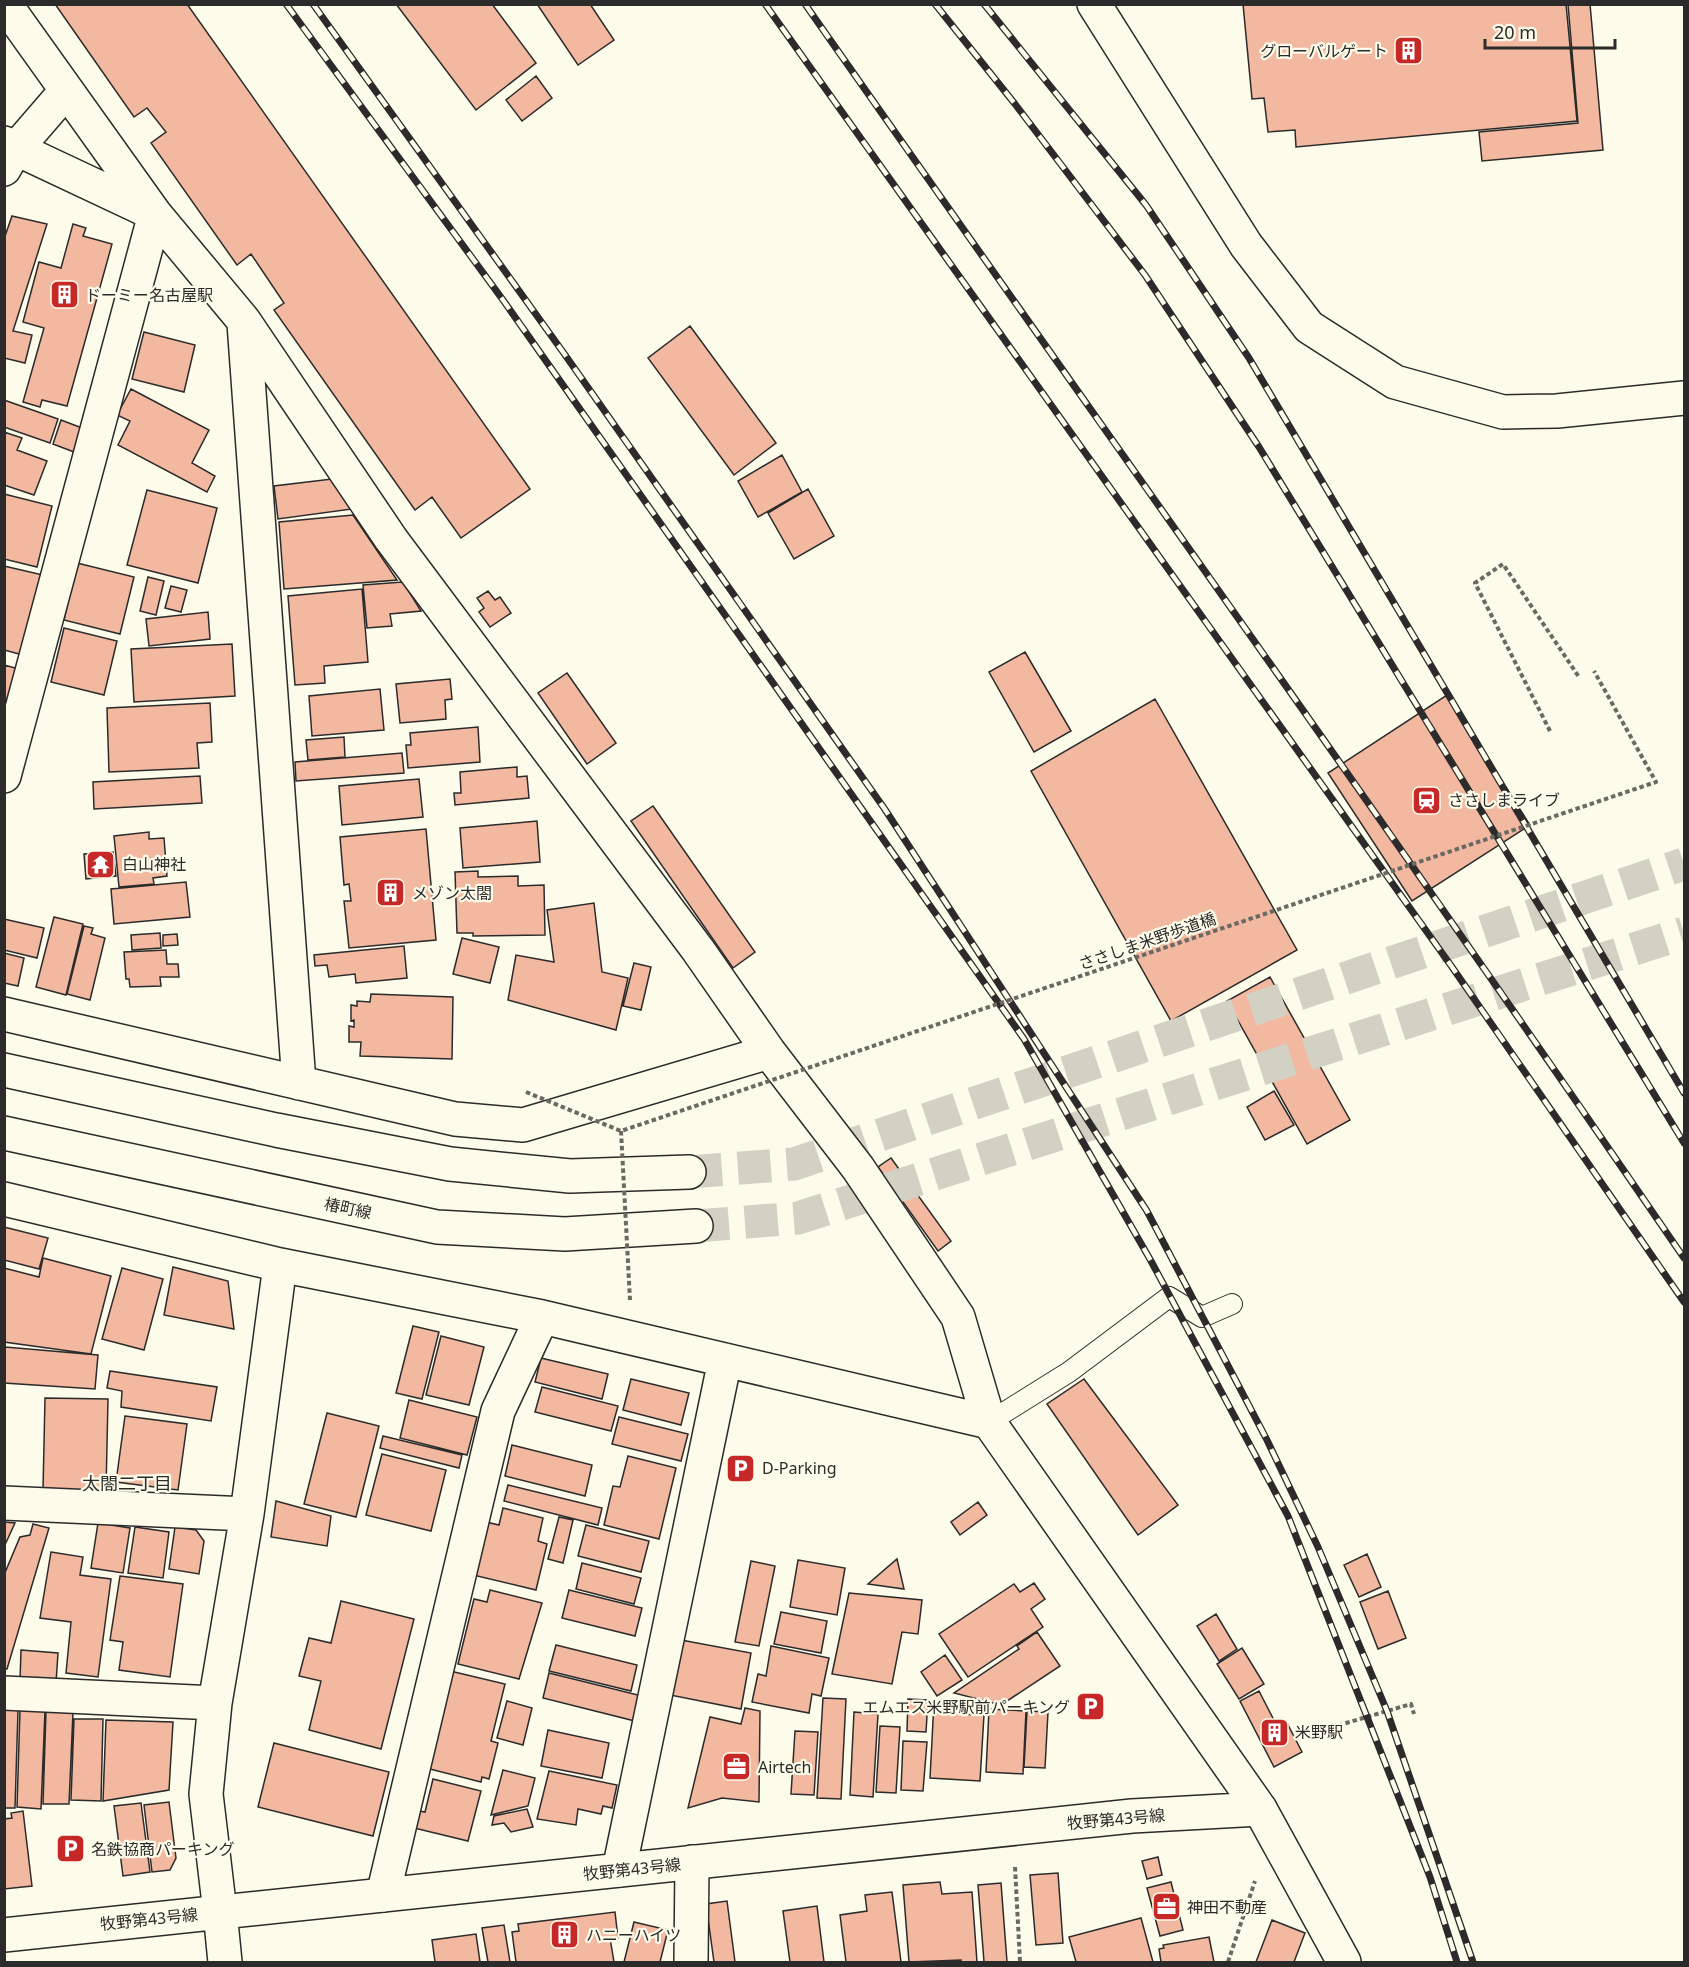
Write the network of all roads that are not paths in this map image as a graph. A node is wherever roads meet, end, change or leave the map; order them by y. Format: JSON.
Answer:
{"nodes":[{"id":1,"x":5,"y":4,"type":"edge"},
{"id":2,"x":1094,"y":4,"type":"edge"},
{"id":3,"x":66,"y":91,"type":"junction"},
{"id":4,"x":8,"y":154,"type":"edge"},
{"id":5,"x":155,"y":214,"type":"junction"},
{"id":6,"x":244,"y":321,"type":"junction"},
{"id":7,"x":1684,"y":398,"type":"edge"},
{"id":8,"x":4,"y":776,"type":"edge"},
{"id":9,"x":4,"y":1014,"type":"edge"},
{"id":10,"x":769,"y":1052,"type":"junction"},
{"id":11,"x":4,"y":1070,"type":"edge"},
{"id":12,"x":299,"y":1083,"type":"junction"},
{"id":13,"x":4,"y":1133,"type":"edge"},
{"id":14,"x":688,"y":1172,"type":"tunnel mouth"},
{"id":15,"x":4,"y":1199,"type":"edge"},
{"id":16,"x":696,"y":1226,"type":"tunnel mouth"},
{"id":17,"x":280,"y":1265,"type":"junction"},
{"id":18,"x":1232,"y":1304,"type":"dead end"},
{"id":19,"x":542,"y":1317,"type":"junction"},
{"id":20,"x":725,"y":1360,"type":"junction"},
{"id":21,"x":989,"y":1422,"type":"junction"},
{"id":22,"x":4,"y":1503,"type":"edge"},
{"id":23,"x":247,"y":1514,"type":"junction"},
{"id":24,"x":4,"y":1693,"type":"edge"},
{"id":25,"x":215,"y":1703,"type":"junction"},
{"id":26,"x":1260,"y":1809,"type":"junction"},
{"id":27,"x":692,"y":1862,"type":"junction"},
{"id":28,"x":619,"y":1870,"type":"junction"},
{"id":29,"x":383,"y":1895,"type":"junction"},
{"id":30,"x":220,"y":1912,"type":"junction"},
{"id":31,"x":4,"y":1935,"type":"edge"},
{"id":32,"x":225,"y":1962,"type":"edge"},
{"id":33,"x":691,"y":1962,"type":"edge"},
{"id":34,"x":1344,"y":1962,"type":"edge"}],
"edges":[{"from":1,"to":3,"type":"street"},
{"from":2,"to":7,"type":"street"},
{"from":3,"to":4,"type":"street"},
{"from":3,"to":5,"type":"street"},
{"from":4,"to":5,"type":"street"},
{"from":5,"to":6,"type":"street"},
{"from":5,"to":8,"type":"street"},
{"from":6,"to":10,"type":"street"},
{"from":6,"to":12,"type":"street"},
{"from":9,"to":12,"type":"street"},
{"from":10,"to":12,"type":"street"},
{"from":10,"to":21,"type":"street"},
{"from":11,"to":14,"type":"street"},
{"from":13,"to":16,"type":"street","name":"椿町線"},
{"from":15,"to":17,"type":"street"},
{"from":17,"to":19,"type":"street"},
{"from":17,"to":23,"type":"street"},
{"from":18,"to":21,"type":"lane"},
{"from":19,"to":20,"type":"street"},
{"from":19,"to":29,"type":"street"},
{"from":20,"to":21,"type":"street"},
{"from":20,"to":28,"type":"street"},
{"from":21,"to":26,"type":"street"},
{"from":22,"to":23,"type":"street"},
{"from":23,"to":25,"type":"street"},
{"from":24,"to":25,"type":"street"},
{"from":25,"to":30,"type":"street"},
{"from":26,"to":27,"type":"street","name":"牧野第43号線"},
{"from":26,"to":34,"type":"street"},
{"from":27,"to":28,"type":"street","name":"牧野第43号線"},
{"from":27,"to":33,"type":"street"},
{"from":28,"to":29,"type":"street","name":"牧野第43号線"},
{"from":29,"to":30,"type":"street","name":"牧野第43号線"},
{"from":30,"to":31,"type":"street","name":"牧野第43号線"},
{"from":30,"to":32,"type":"street"}]}
